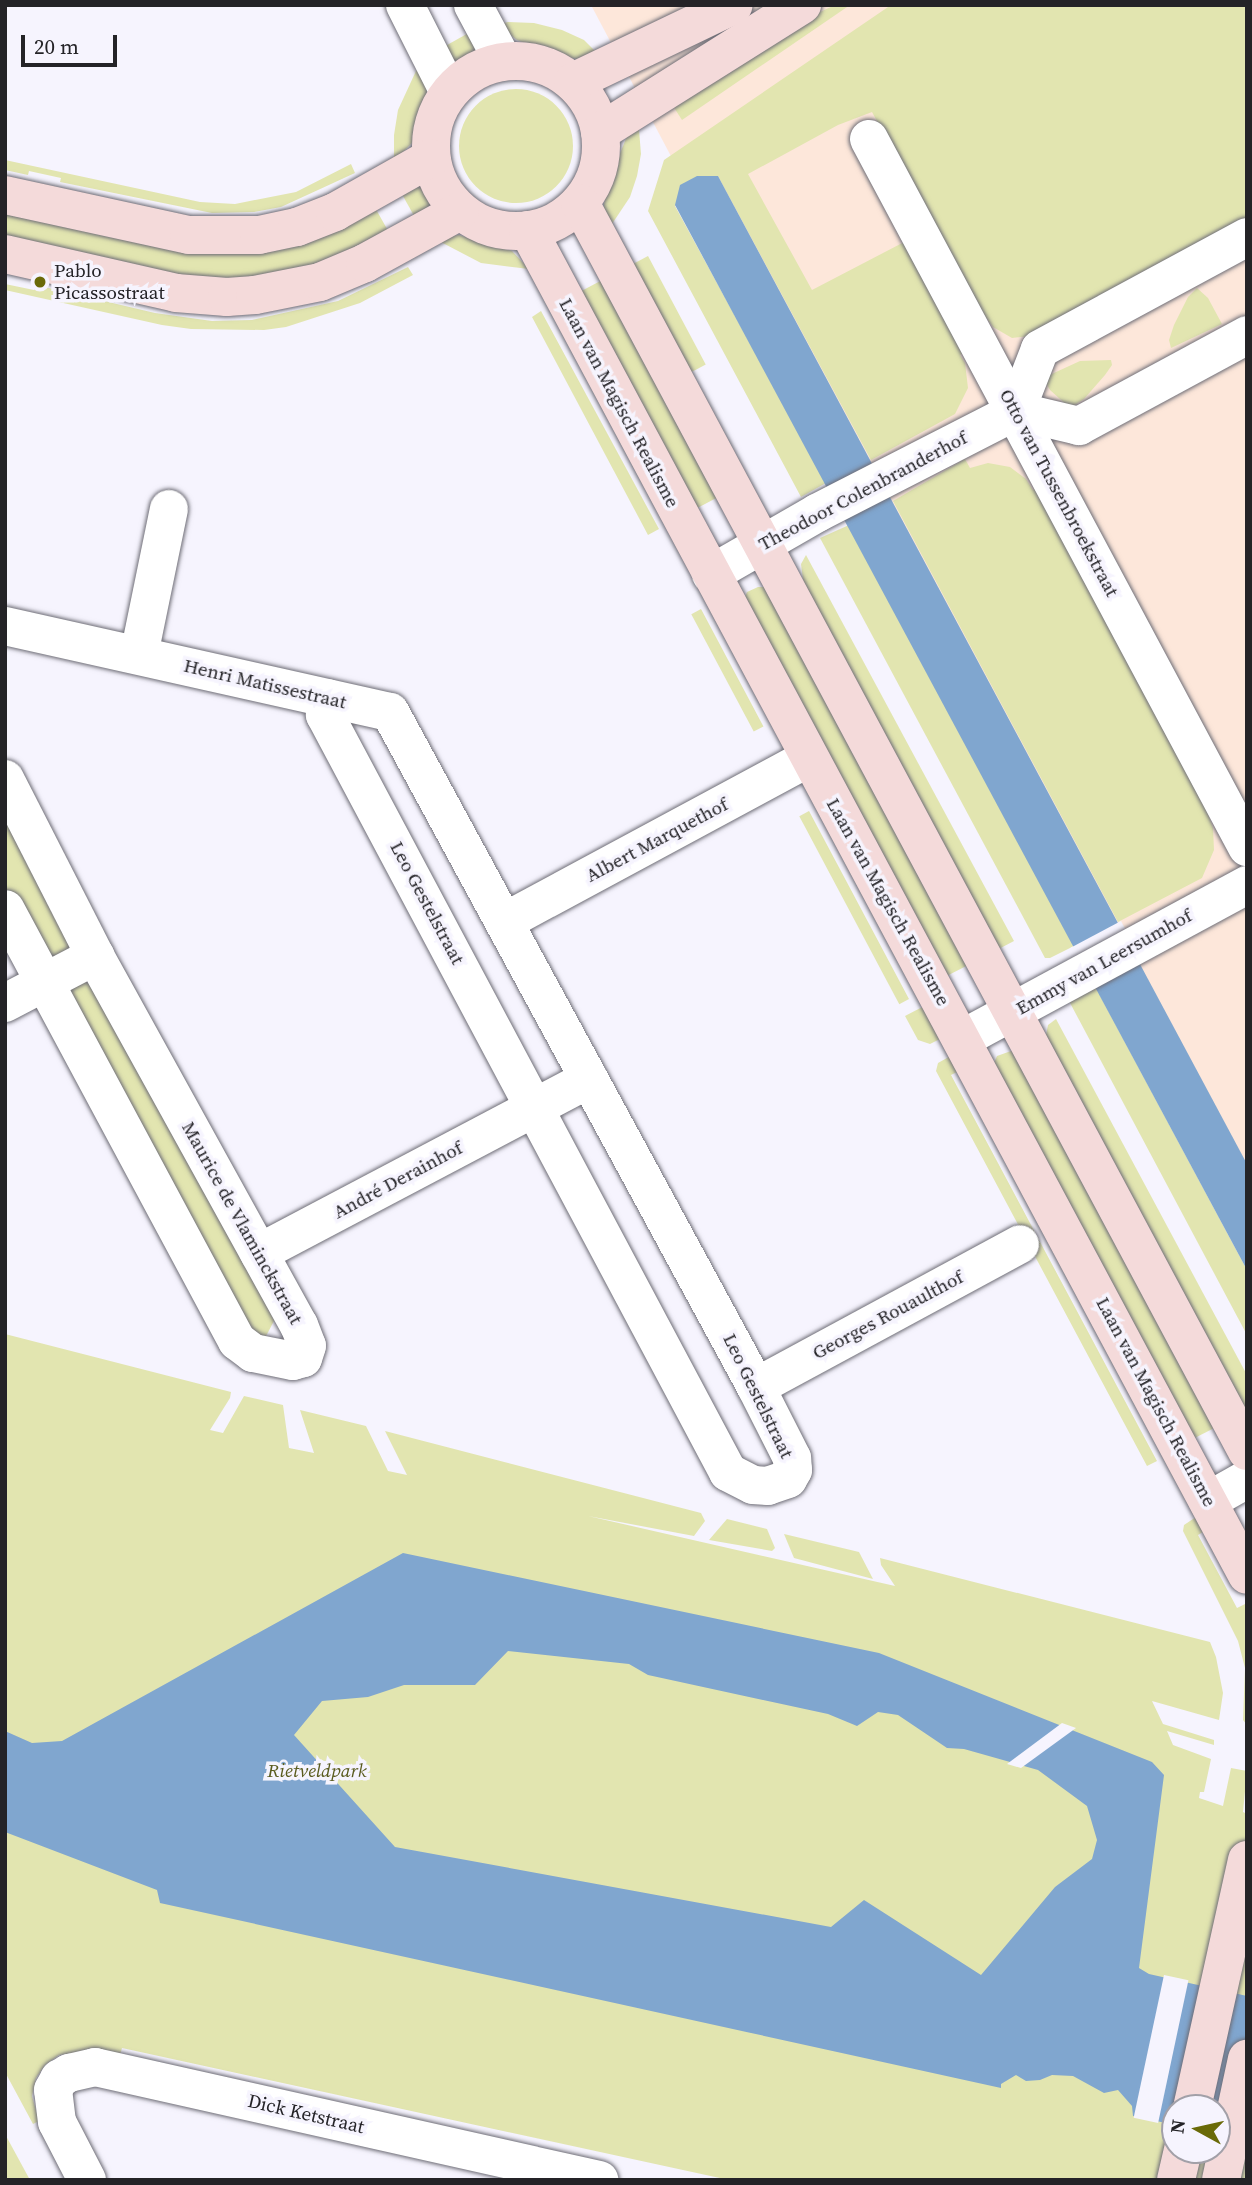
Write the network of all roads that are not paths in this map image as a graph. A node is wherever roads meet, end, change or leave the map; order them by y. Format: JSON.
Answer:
{"nodes":[{"id":1,"x":405,"y":5,"type":"edge"},
{"id":2,"x":473,"y":5,"type":"edge"},
{"id":3,"x":734,"y":5,"type":"edge"},
{"id":4,"x":802,"y":5,"type":"edge"},
{"id":5,"x":503,"y":61,"type":"junction"},
{"id":6,"x":573,"y":82,"type":"junction"},
{"id":7,"x":449,"y":92,"type":"junction"},
{"id":8,"x":600,"y":132,"type":"junction"},
{"id":9,"x":869,"y":139,"type":"dead end"},
{"id":10,"x":431,"y":158,"type":"junction"},
{"id":11,"x":5,"y":195,"type":"edge"},
{"id":12,"x":580,"y":203,"type":"junction"},
{"id":13,"x":460,"y":211,"type":"junction"},
{"id":14,"x":528,"y":230,"type":"junction"},
{"id":15,"x":1247,"y":237,"type":"edge"},
{"id":16,"x":5,"y":254,"type":"edge"},
{"id":17,"x":1247,"y":335,"type":"edge"},
{"id":18,"x":1016,"y":411,"type":"junction"},
{"id":19,"x":169,"y":509,"type":"dead end"},
{"id":20,"x":762,"y":543,"type":"junction"},
{"id":21,"x":711,"y":574,"type":"junction"},
{"id":22,"x":5,"y":626,"type":"edge"},
{"id":23,"x":139,"y":655,"type":"junction"},
{"id":24,"x":328,"y":698,"type":"junction"},
{"id":25,"x":390,"y":712,"type":"joint"},
{"id":26,"x":809,"y":758,"type":"junction"},
{"id":27,"x":5,"y":779,"type":"edge"},
{"id":28,"x":1247,"y":848,"type":"edge"},
{"id":29,"x":1247,"y":884,"type":"edge"},
{"id":30,"x":5,"y":909,"type":"edge"},
{"id":31,"x":504,"y":922,"type":"junction"},
{"id":32,"x":95,"y":956,"type":"junction"},
{"id":33,"x":44,"y":983,"type":"junction"},
{"id":34,"x":5,"y":1003,"type":"edge"},
{"id":35,"x":1011,"y":1013,"type":"junction"},
{"id":36,"x":962,"y":1039,"type":"junction"},
{"id":37,"x":589,"y":1079,"type":"junction"},
{"id":38,"x":536,"y":1107,"type":"junction"},
{"id":39,"x":1020,"y":1244,"type":"dead end"},
{"id":40,"x":259,"y":1253,"type":"junction"},
{"id":41,"x":756,"y":1387,"type":"junction"},
{"id":42,"x":1247,"y":1451,"type":"edge"},
{"id":43,"x":1247,"y":1479,"type":"edge"},
{"id":44,"x":1208,"y":1501,"type":"junction"},
{"id":45,"x":1247,"y":1575,"type":"edge"},
{"id":46,"x":1247,"y":1860,"type":"edge"},
{"id":47,"x":1247,"y":2059,"type":"edge"},
{"id":48,"x":1195,"y":2094,"type":"edge"},
{"id":49,"x":1231,"y":2135,"type":"edge"},
{"id":50,"x":87,"y":2180,"type":"edge"},
{"id":51,"x":599,"y":2180,"type":"edge"}],
"edges":[{"from":1,"to":7,"type":"street"},
{"from":2,"to":5,"type":"street"},
{"from":3,"to":6,"type":"main road"},
{"from":4,"to":8,"type":"main road"},
{"from":5,"to":6,"type":"main road"},
{"from":5,"to":7,"type":"main road"},
{"from":6,"to":8,"type":"main road"},
{"from":7,"to":10,"type":"main road"},
{"from":8,"to":12,"type":"main road"},
{"from":9,"to":18,"type":"street","name":"Otto van Tussenbroekstraat"},
{"from":10,"to":11,"type":"main road"},
{"from":10,"to":13,"type":"main road"},
{"from":12,"to":14,"type":"main road"},
{"from":12,"to":20,"type":"main road"},
{"from":13,"to":14,"type":"main road"},
{"from":13,"to":16,"type":"main road"},
{"from":14,"to":21,"type":"main road","name":"Laan van Magisch Realisme"},
{"from":15,"to":18,"type":"street"},
{"from":17,"to":18,"type":"street"},
{"from":18,"to":20,"type":"street","name":"Theodoor Colenbranderhof"},
{"from":18,"to":28,"type":"street","name":"Otto van Tussenbroekstraat"},
{"from":19,"to":23,"type":"street"},
{"from":20,"to":21,"type":"street","name":"Theodoor Colenbranderhof"},
{"from":20,"to":35,"type":"main road"},
{"from":21,"to":26,"type":"main road","name":"Laan van Magisch Realisme"},
{"from":22,"to":23,"type":"street","name":"Henri Matissestraat"},
{"from":23,"to":24,"type":"street","name":"Henri Matissestraat"},
{"from":24,"to":25,"type":"street","name":"Henri Matissestraat"},
{"from":24,"to":38,"type":"street","name":"Leo Gestelstraat"},
{"from":25,"to":31,"type":"street","name":"Leo Gestelstraat"},
{"from":26,"to":31,"type":"street","name":"Albert Marquethof"},
{"from":26,"to":36,"type":"main road","name":"Laan van Magisch Realisme"},
{"from":27,"to":32,"type":"street","name":"Maurice de Vlaminckstraat"},
{"from":29,"to":35,"type":"street","name":"Emmy van Leersumhof"},
{"from":30,"to":33,"type":"street","name":"Maurice de Vlaminckstraat"},
{"from":31,"to":37,"type":"street","name":"Leo Gestelstraat"},
{"from":32,"to":33,"type":"street"},
{"from":32,"to":40,"type":"street","name":"Maurice de Vlaminckstraat"},
{"from":33,"to":34,"type":"street"},
{"from":33,"to":40,"type":"street","name":"Maurice de Vlaminckstraat"},
{"from":35,"to":36,"type":"street","name":"Emmy van Leersumhof"},
{"from":35,"to":42,"type":"main road"},
{"from":36,"to":44,"type":"main road","name":"Laan van Magisch Realisme"},
{"from":37,"to":38,"type":"street"},
{"from":37,"to":41,"type":"street","name":"Leo Gestelstraat"},
{"from":38,"to":40,"type":"street","name":"André Derainhof"},
{"from":38,"to":41,"type":"street","name":"Leo Gestelstraat"},
{"from":39,"to":41,"type":"street","name":"Georges Rouaulthof"},
{"from":43,"to":44,"type":"street"},
{"from":44,"to":45,"type":"main road","name":"Laan van Magisch Realisme"},
{"from":46,"to":48,"type":"main road"},
{"from":47,"to":49,"type":"main road"},
{"from":50,"to":51,"type":"street","name":"Dick Ketstraat"}]}
